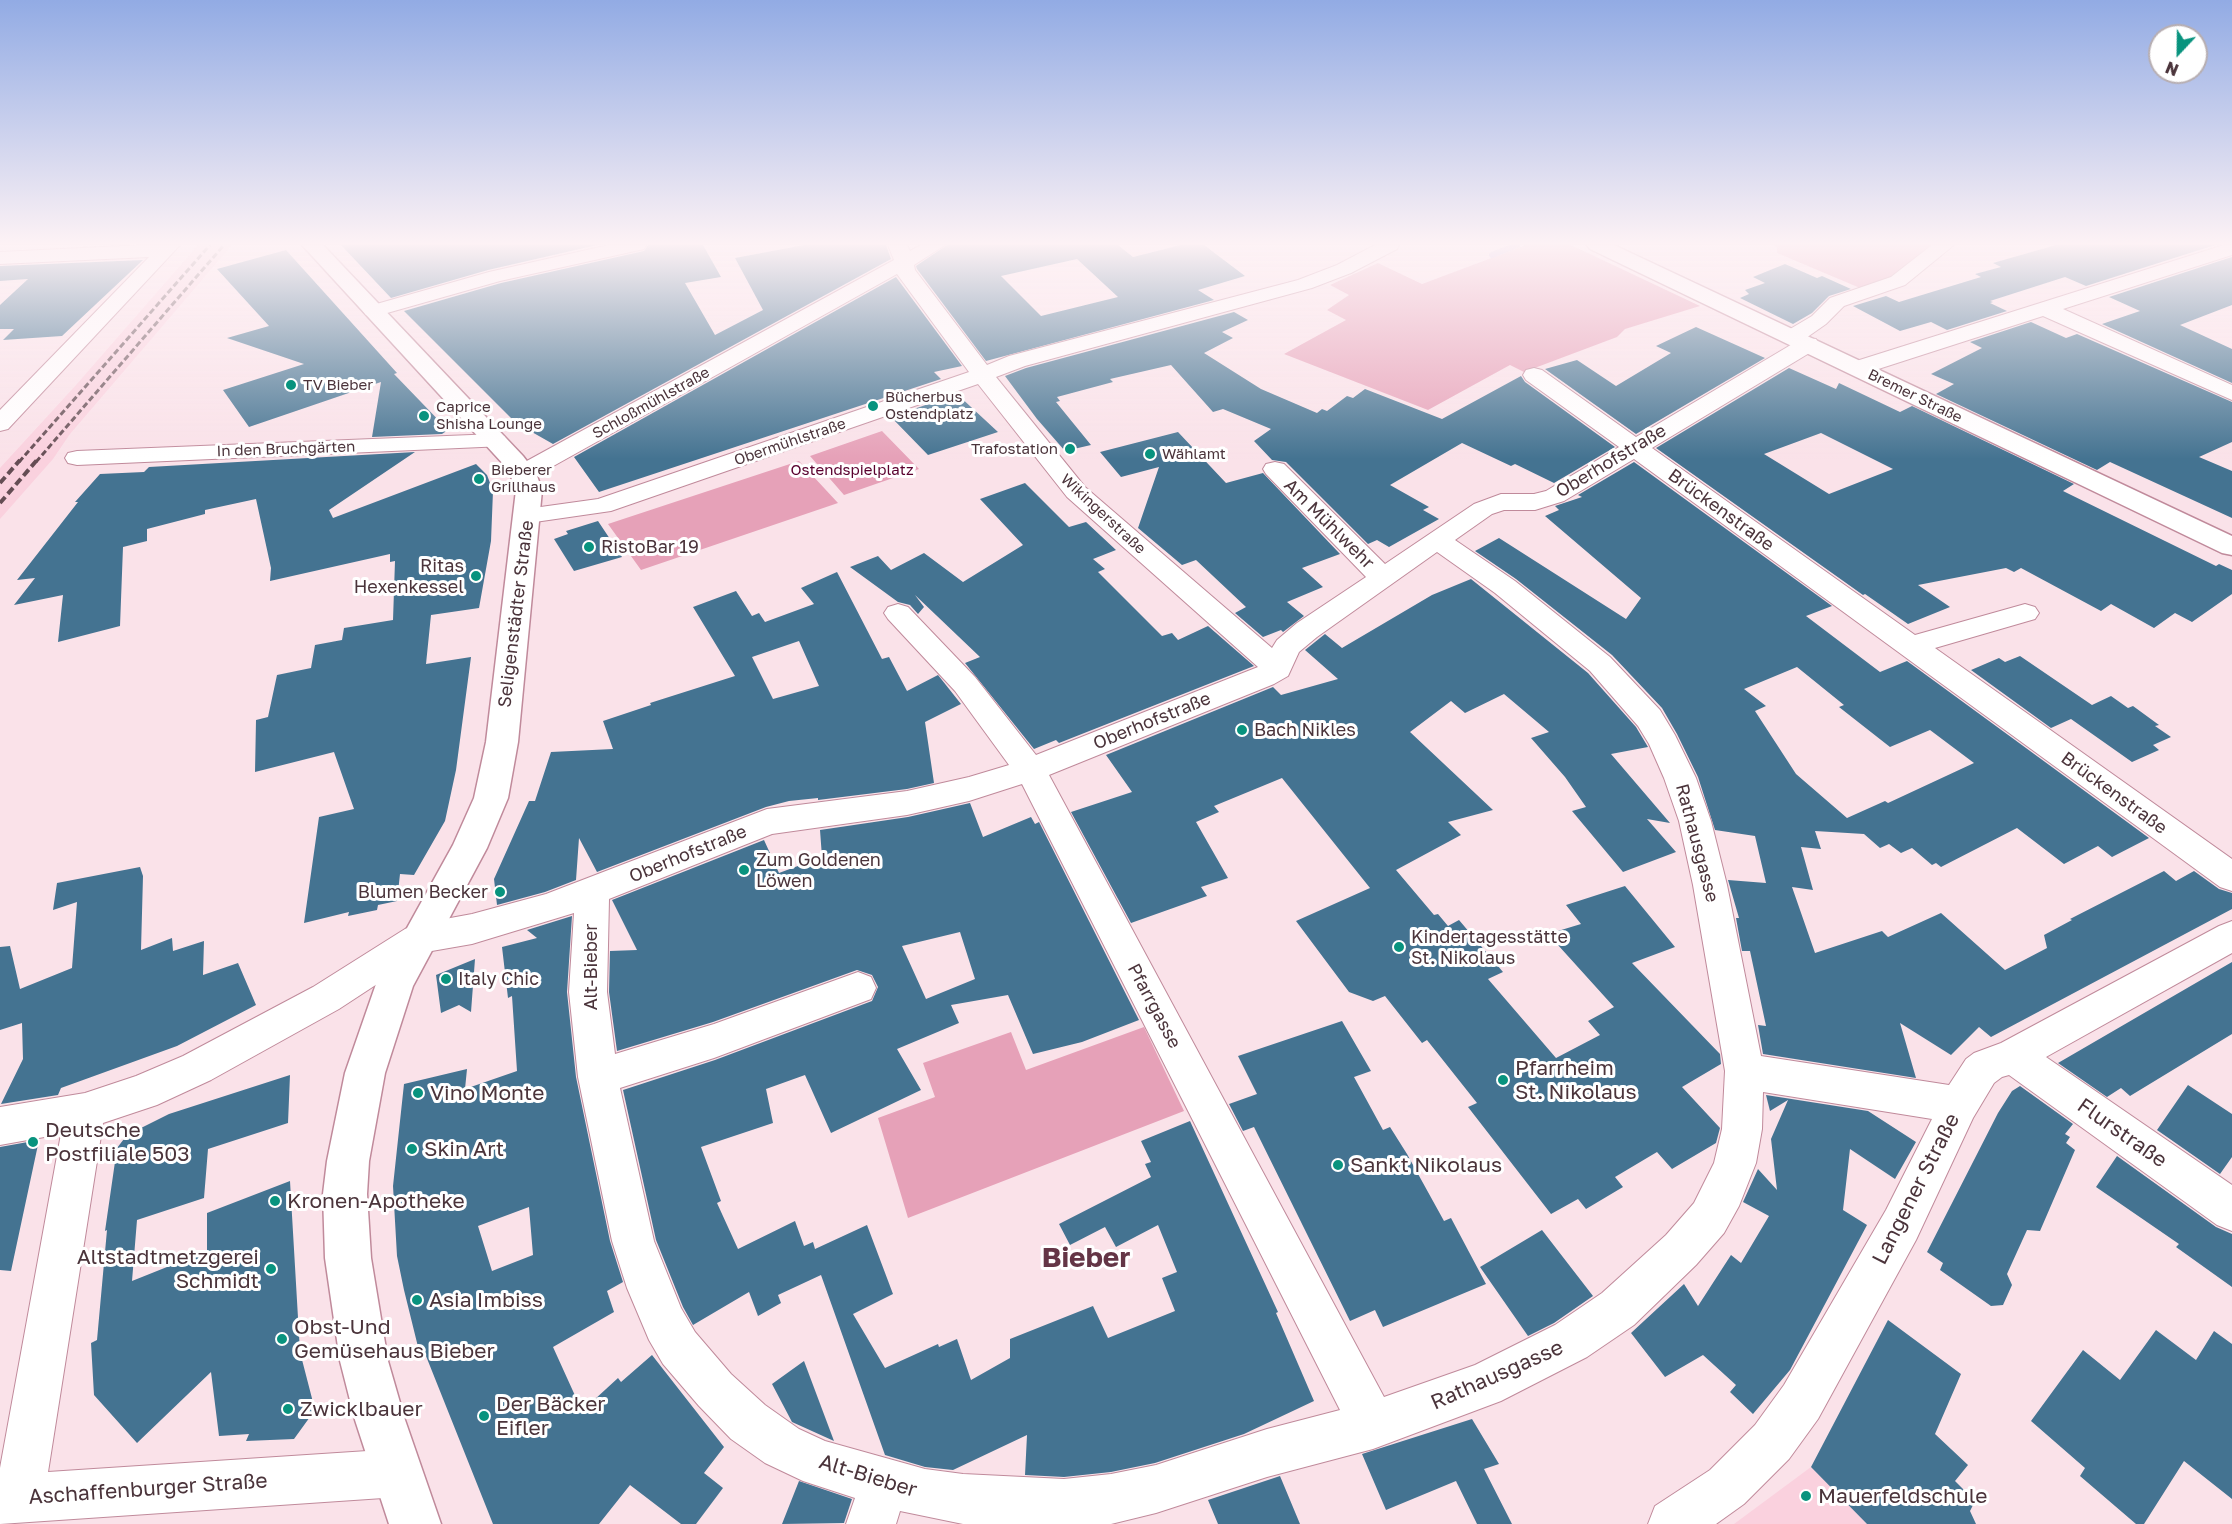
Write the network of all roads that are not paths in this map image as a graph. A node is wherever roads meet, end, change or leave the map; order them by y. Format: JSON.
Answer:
{"nodes":[{"id":1,"x":104,"y":316,"type":"edge"},
{"id":2,"x":378,"y":316,"type":"edge"},
{"id":3,"x":793,"y":316,"type":"edge"},
{"id":4,"x":937,"y":316,"type":"edge"},
{"id":5,"x":1185,"y":316,"type":"edge"},
{"id":6,"x":1747,"y":316,"type":"edge"},
{"id":7,"x":1823,"y":316,"type":"edge"},
{"id":8,"x":2018,"y":316,"type":"edge"},
{"id":9,"x":2061,"y":316,"type":"edge"},
{"id":10,"x":1800,"y":341,"type":"junction"},
{"id":11,"x":1858,"y":368,"type":"junction"},
{"id":12,"x":981,"y":374,"type":"junction"},
{"id":13,"x":1534,"y":375,"type":"dead end"},
{"id":14,"x":2232,"y":393,"type":"edge"},
{"id":15,"x":0,"y":424,"type":"edge"},
{"id":16,"x":496,"y":441,"type":"junction"},
{"id":17,"x":1634,"y":447,"type":"junction"},
{"id":18,"x":77,"y":458,"type":"dead end"},
{"id":19,"x":1275,"y":469,"type":"dead end"},
{"id":20,"x":523,"y":473,"type":"junction"},
{"id":21,"x":528,"y":515,"type":"junction"},
{"id":22,"x":1437,"y":540,"type":"junction"},
{"id":23,"x":2232,"y":547,"type":"edge"},
{"id":24,"x":1383,"y":578,"type":"junction"},
{"id":25,"x":898,"y":613,"type":"dead end"},
{"id":26,"x":2025,"y":613,"type":"dead end"},
{"id":27,"x":1909,"y":646,"type":"junction"},
{"id":28,"x":1278,"y":669,"type":"junction"},
{"id":29,"x":1030,"y":770,"type":"junction"},
{"id":30,"x":2232,"y":878,"type":"edge"},
{"id":31,"x":592,"y":892,"type":"junction"},
{"id":32,"x":2232,"y":936,"type":"edge"},
{"id":33,"x":418,"y":939,"type":"junction"},
{"id":34,"x":858,"y":988,"type":"dead end"},
{"id":35,"x":2013,"y":1056,"type":"junction"},
{"id":36,"x":1744,"y":1071,"type":"junction"},
{"id":37,"x":598,"y":1077,"type":"junction"},
{"id":38,"x":1959,"y":1105,"type":"junction"},
{"id":39,"x":85,"y":1111,"type":"junction"},
{"id":40,"x":0,"y":1126,"type":"edge"},
{"id":41,"x":2232,"y":1210,"type":"edge"},
{"id":42,"x":1373,"y":1425,"type":"junction"},
{"id":43,"x":398,"y":1473,"type":"junction"},
{"id":44,"x":9,"y":1503,"type":"edge"},
{"id":45,"x":877,"y":1504,"type":"edge"},
{"id":46,"x":415,"y":1524,"type":"edge"},
{"id":47,"x":1673,"y":1524,"type":"edge"}],
"edges":[{"from":1,"to":15,"type":"street"},
{"from":2,"to":16,"type":"street","name":"Seligenstädter Straße"},
{"from":3,"to":20,"type":"street","name":"Schloßmühlstraße"},
{"from":4,"to":12,"type":"street","name":"Wikingerstraße"},
{"from":5,"to":12,"type":"street","name":"Obermühlstraße"},
{"from":6,"to":10,"type":"street","name":"Bremer Straße"},
{"from":7,"to":10,"type":"street","name":"Oberhofstraße"},
{"from":8,"to":11,"type":"street"},
{"from":9,"to":14,"type":"street"},
{"from":10,"to":11,"type":"street","name":"Bremer Straße"},
{"from":10,"to":17,"type":"street","name":"Oberhofstraße"},
{"from":11,"to":23,"type":"street","name":"Bremer Straße"},
{"from":12,"to":21,"type":"street","name":"Obermühlstraße"},
{"from":12,"to":28,"type":"street","name":"Wikingerstraße"},
{"from":13,"to":17,"type":"street","name":"Brückenstraße"},
{"from":16,"to":18,"type":"street","name":"In den Bruchgärten"},
{"from":16,"to":20,"type":"street","name":"Seligenstädter Straße"},
{"from":17,"to":22,"type":"street","name":"Oberhofstraße"},
{"from":17,"to":27,"type":"street","name":"Brückenstraße"},
{"from":19,"to":24,"type":"street","name":"Am Mühlwehr"},
{"from":20,"to":21,"type":"street","name":"Seligenstädter Straße"},
{"from":21,"to":33,"type":"street","name":"Seligenstädter Straße"},
{"from":22,"to":24,"type":"street","name":"Oberhofstraße"},
{"from":22,"to":36,"type":"street","name":"Rathausgasse"},
{"from":24,"to":28,"type":"street","name":"Oberhofstraße"},
{"from":25,"to":29,"type":"street","name":"Pfarrgasse"},
{"from":26,"to":27,"type":"street"},
{"from":27,"to":30,"type":"street","name":"Brückenstraße"},
{"from":28,"to":29,"type":"street","name":"Oberhofstraße"},
{"from":29,"to":31,"type":"street","name":"Oberhofstraße"},
{"from":29,"to":42,"type":"street","name":"Pfarrgasse"},
{"from":31,"to":33,"type":"street","name":"Oberhofstraße"},
{"from":31,"to":37,"type":"street","name":"Alt-Bieber"},
{"from":32,"to":35,"type":"street","name":"Langener Straße"},
{"from":33,"to":39,"type":"street","name":"Seligenstädter Straße"},
{"from":33,"to":43,"type":"street","name":"Seligenstädter Straße"},
{"from":34,"to":37,"type":"street"},
{"from":35,"to":38,"type":"street","name":"Langener Straße"},
{"from":35,"to":41,"type":"street","name":"Flurstraße"},
{"from":36,"to":38,"type":"street"},
{"from":36,"to":42,"type":"street","name":"Rathausgasse"},
{"from":37,"to":45,"type":"street","name":"Alt-Bieber"},
{"from":38,"to":47,"type":"street","name":"Langener Straße"},
{"from":39,"to":40,"type":"street","name":"Seligenstädter Straße"},
{"from":39,"to":44,"type":"street","name":"Aschaffenburger Straße"},
{"from":42,"to":45,"type":"street","name":"Alt-Bieber"},
{"from":43,"to":44,"type":"street","name":"Aschaffenburger Straße"},
{"from":43,"to":46,"type":"street"}]}
